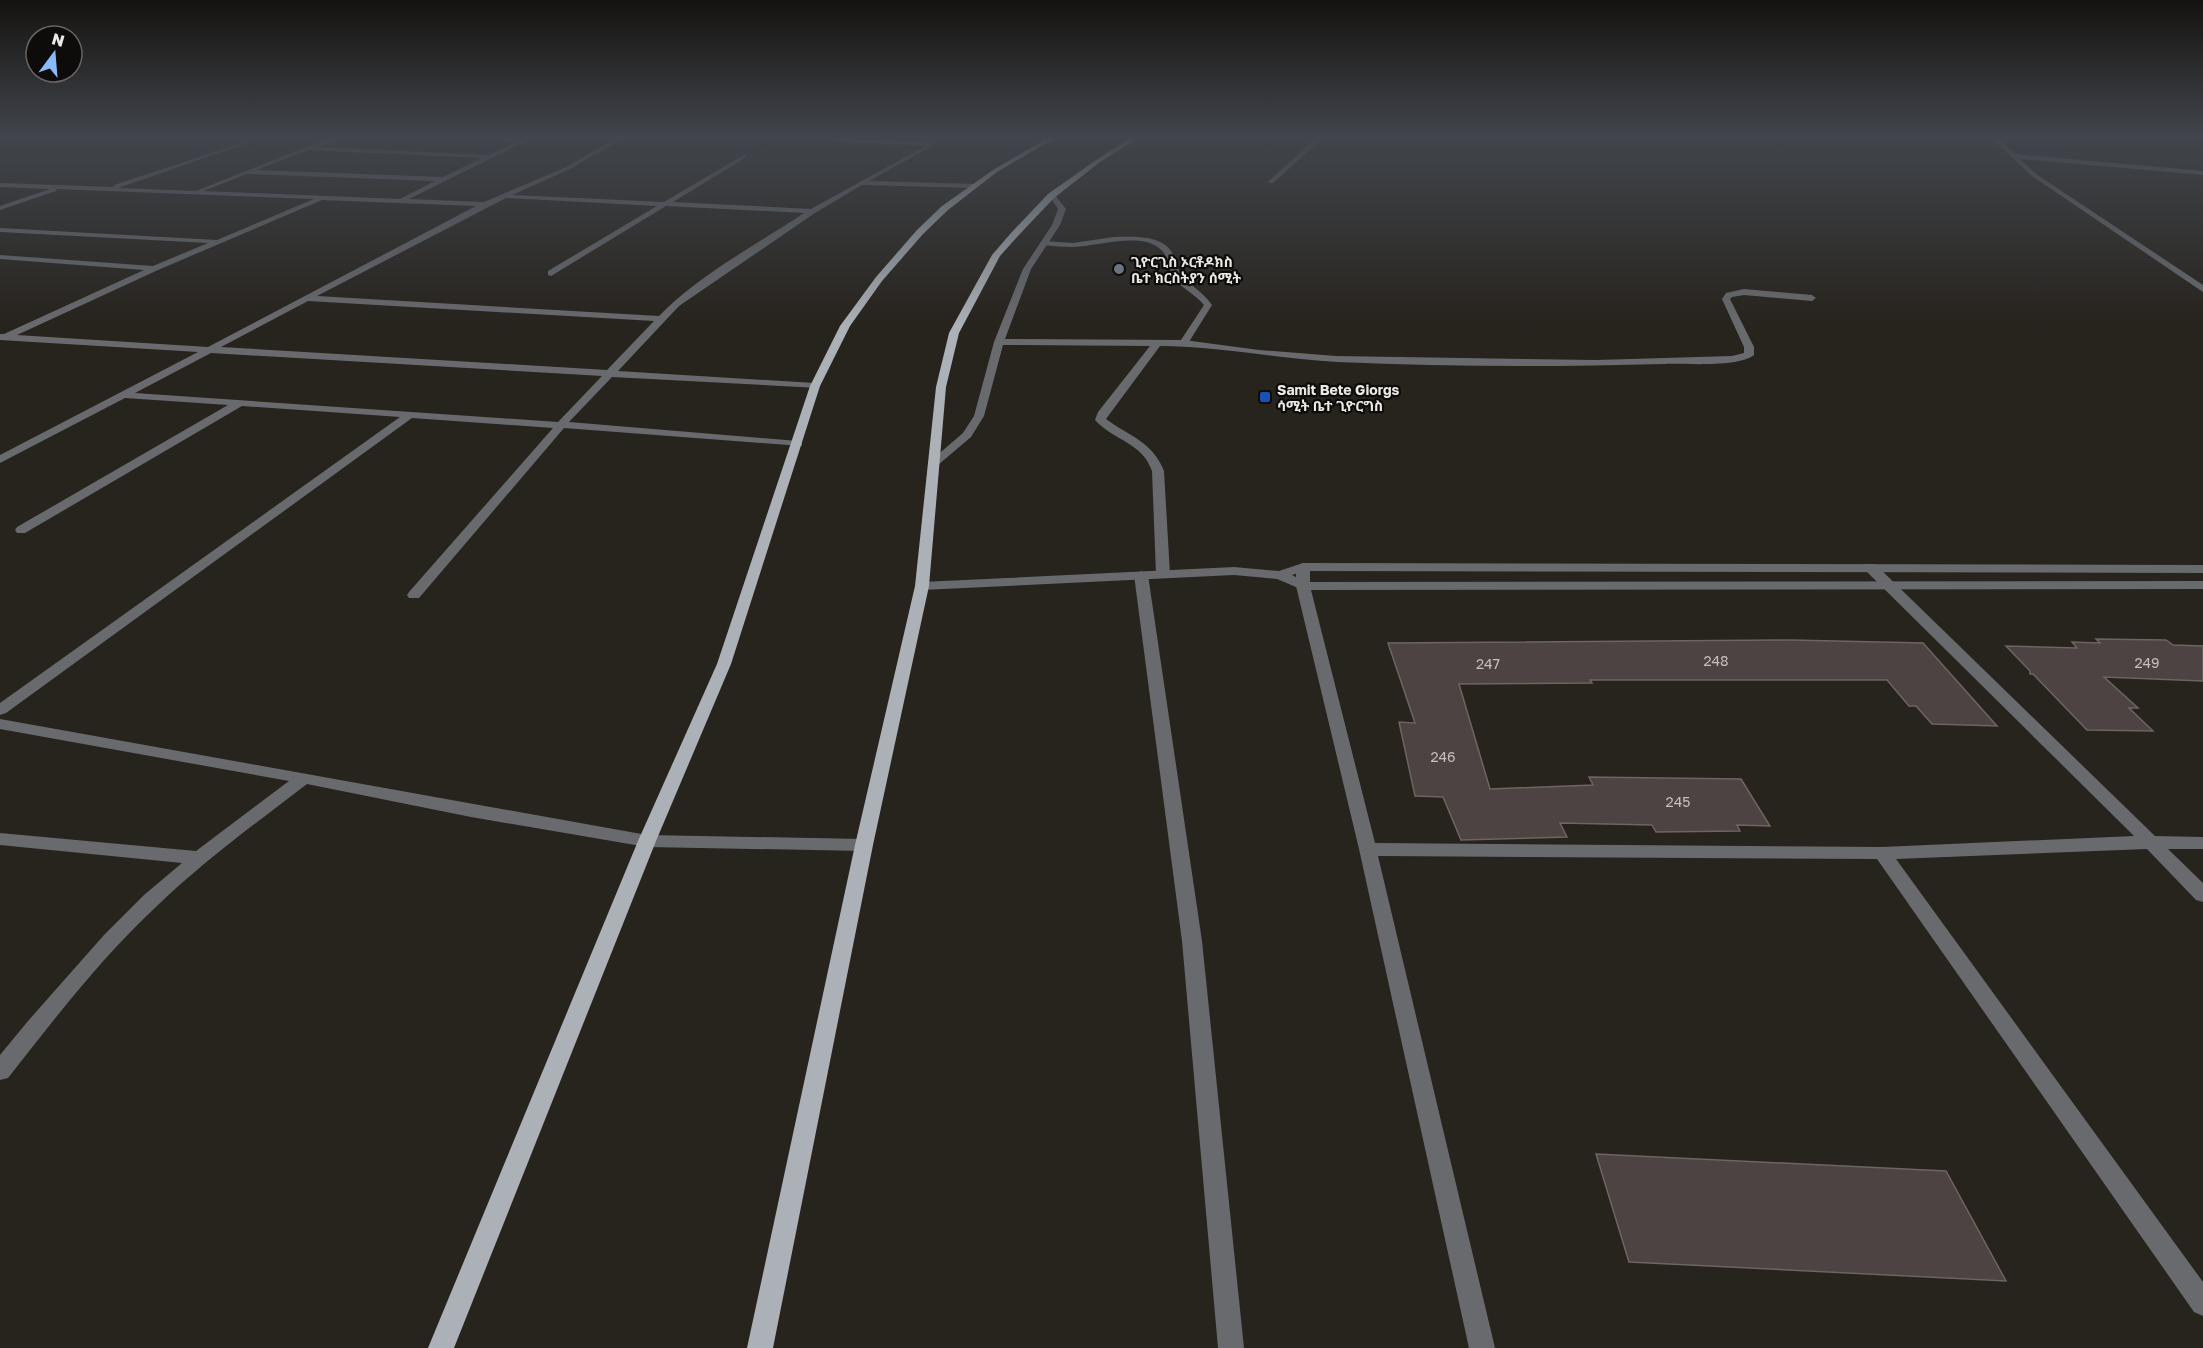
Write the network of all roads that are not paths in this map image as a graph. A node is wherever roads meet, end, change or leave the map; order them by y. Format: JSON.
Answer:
{"nodes":[{"id":1,"x":24,"y":200,"type":"edge"},
{"id":2,"x":318,"y":200,"type":"edge"},
{"id":3,"x":397,"y":200,"type":"edge"},
{"id":4,"x":401,"y":200,"type":"joint"},
{"id":5,"x":494,"y":200,"type":"edge"},
{"id":6,"x":593,"y":200,"type":"edge"},
{"id":7,"x":670,"y":200,"type":"edge"},
{"id":8,"x":831,"y":200,"type":"edge"},
{"id":9,"x":957,"y":200,"type":"edge"},
{"id":10,"x":1048,"y":200,"type":"edge"},
{"id":11,"x":1055,"y":200,"type":"edge"},
{"id":12,"x":2071,"y":200,"type":"edge"},
{"id":13,"x":665,"y":203,"type":"junction"},
{"id":14,"x":485,"y":204,"type":"junction"},
{"id":15,"x":0,"y":208,"type":"edge"},
{"id":16,"x":812,"y":211,"type":"junction"},
{"id":17,"x":0,"y":230,"type":"edge"},
{"id":18,"x":220,"y":241,"type":"junction"},
{"id":19,"x":1044,"y":243,"type":"junction"},
{"id":20,"x":0,"y":257,"type":"edge"},
{"id":21,"x":155,"y":268,"type":"junction"},
{"id":22,"x":551,"y":273,"type":"dead end"},
{"id":23,"x":2203,"y":289,"type":"edge"},
{"id":24,"x":306,"y":298,"type":"junction"},
{"id":25,"x":1812,"y":298,"type":"dead end"},
{"id":26,"x":660,"y":319,"type":"junction"},
{"id":27,"x":1,"y":338,"type":"edge"},
{"id":28,"x":999,"y":342,"type":"junction"},
{"id":29,"x":1158,"y":342,"type":"junction"},
{"id":30,"x":1184,"y":343,"type":"junction"},
{"id":31,"x":212,"y":349,"type":"junction"},
{"id":32,"x":610,"y":374,"type":"junction"},
{"id":33,"x":815,"y":386,"type":"junction"},
{"id":34,"x":122,"y":395,"type":"junction"},
{"id":35,"x":240,"y":403,"type":"junction"},
{"id":36,"x":411,"y":414,"type":"junction"},
{"id":37,"x":561,"y":425,"type":"junction"},
{"id":38,"x":798,"y":444,"type":"junction"},
{"id":39,"x":0,"y":460,"type":"edge"},
{"id":40,"x":934,"y":463,"type":"junction"},
{"id":41,"x":21,"y":530,"type":"dead end"},
{"id":42,"x":1303,"y":567,"type":"junction"},
{"id":43,"x":1870,"y":567,"type":"junction"},
{"id":44,"x":2203,"y":568,"type":"edge"},
{"id":45,"x":1163,"y":574,"type":"junction"},
{"id":46,"x":1141,"y":575,"type":"junction"},
{"id":47,"x":1280,"y":575,"type":"junction"},
{"id":48,"x":1889,"y":584,"type":"junction"},
{"id":49,"x":2203,"y":585,"type":"edge"},
{"id":50,"x":922,"y":586,"type":"junction"},
{"id":51,"x":1303,"y":586,"type":"junction"},
{"id":52,"x":414,"y":595,"type":"dead end"},
{"id":53,"x":0,"y":710,"type":"edge"},
{"id":54,"x":0,"y":724,"type":"edge"},
{"id":55,"x":304,"y":777,"type":"junction"},
{"id":56,"x":0,"y":838,"type":"edge"},
{"id":57,"x":647,"y":841,"type":"junction"},
{"id":58,"x":2151,"y":842,"type":"junction"},
{"id":59,"x":2203,"y":843,"type":"edge"},
{"id":60,"x":864,"y":845,"type":"junction"},
{"id":61,"x":1368,"y":849,"type":"junction"},
{"id":62,"x":1882,"y":853,"type":"junction"},
{"id":63,"x":200,"y":858,"type":"junction"},
{"id":64,"x":2203,"y":895,"type":"edge"},
{"id":65,"x":0,"y":1071,"type":"edge"},
{"id":66,"x":2203,"y":1303,"type":"edge"},
{"id":67,"x":441,"y":1348,"type":"edge"},
{"id":68,"x":760,"y":1348,"type":"edge"},
{"id":69,"x":1231,"y":1348,"type":"edge"},
{"id":70,"x":1482,"y":1348,"type":"edge"}],
"edges":[{"from":1,"to":15,"type":"street"},
{"from":2,"to":18,"type":"street"},
{"from":3,"to":4,"type":"street"},
{"from":4,"to":14,"type":"street"},
{"from":5,"to":14,"type":"street"},
{"from":6,"to":13,"type":"street"},
{"from":7,"to":13,"type":"street"},
{"from":8,"to":16,"type":"street"},
{"from":9,"to":33,"type":"main road"},
{"from":10,"to":40,"type":"main road"},
{"from":11,"to":19,"type":"street"},
{"from":12,"to":23,"type":"street"},
{"from":13,"to":16,"type":"street"},
{"from":13,"to":22,"type":"street"},
{"from":14,"to":24,"type":"street"},
{"from":16,"to":26,"type":"street"},
{"from":17,"to":18,"type":"street"},
{"from":18,"to":21,"type":"street"},
{"from":19,"to":28,"type":"street"},
{"from":19,"to":30,"type":"street"},
{"from":20,"to":21,"type":"street"},
{"from":21,"to":27,"type":"street"},
{"from":24,"to":26,"type":"street"},
{"from":24,"to":31,"type":"street"},
{"from":25,"to":30,"type":"street"},
{"from":26,"to":32,"type":"street"},
{"from":27,"to":31,"type":"street"},
{"from":28,"to":29,"type":"street"},
{"from":28,"to":40,"type":"street"},
{"from":29,"to":30,"type":"street"},
{"from":29,"to":45,"type":"street"},
{"from":31,"to":32,"type":"street"},
{"from":31,"to":34,"type":"street"},
{"from":32,"to":33,"type":"street"},
{"from":32,"to":37,"type":"street"},
{"from":33,"to":38,"type":"main road"},
{"from":34,"to":35,"type":"street"},
{"from":34,"to":39,"type":"street"},
{"from":35,"to":36,"type":"street"},
{"from":35,"to":41,"type":"street"},
{"from":36,"to":37,"type":"street"},
{"from":36,"to":53,"type":"street"},
{"from":37,"to":38,"type":"street"},
{"from":37,"to":52,"type":"street"},
{"from":38,"to":57,"type":"main road"},
{"from":40,"to":50,"type":"main road"},
{"from":42,"to":43,"type":"street"},
{"from":42,"to":47,"type":"street"},
{"from":42,"to":51,"type":"street"},
{"from":43,"to":44,"type":"street"},
{"from":43,"to":48,"type":"street"},
{"from":45,"to":46,"type":"street"},
{"from":45,"to":47,"type":"street"},
{"from":46,"to":50,"type":"street"},
{"from":46,"to":69,"type":"street"},
{"from":47,"to":51,"type":"street"},
{"from":48,"to":49,"type":"street"},
{"from":48,"to":51,"type":"street"},
{"from":48,"to":58,"type":"street"},
{"from":50,"to":60,"type":"main road"},
{"from":51,"to":61,"type":"street"},
{"from":54,"to":55,"type":"street"},
{"from":55,"to":57,"type":"street"},
{"from":55,"to":63,"type":"street"},
{"from":56,"to":63,"type":"street"},
{"from":57,"to":60,"type":"street"},
{"from":57,"to":67,"type":"main road"},
{"from":58,"to":59,"type":"street"},
{"from":58,"to":62,"type":"street"},
{"from":58,"to":64,"type":"street"},
{"from":60,"to":68,"type":"main road"},
{"from":61,"to":62,"type":"street"},
{"from":61,"to":70,"type":"street"},
{"from":62,"to":66,"type":"street"},
{"from":63,"to":65,"type":"street"}]}
